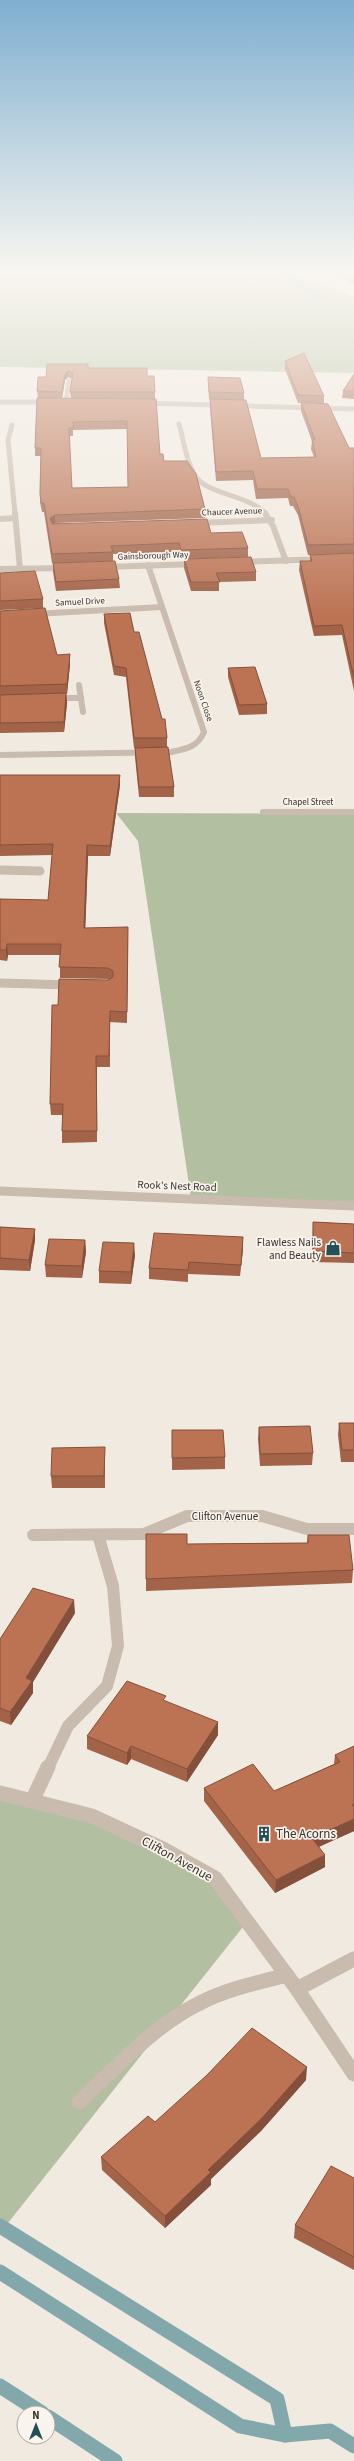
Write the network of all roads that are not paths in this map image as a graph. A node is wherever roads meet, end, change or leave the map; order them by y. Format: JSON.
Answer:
{"nodes":[{"id":1,"x":68,"y":388,"type":"edge"},
{"id":2,"x":0,"y":402,"type":"edge"},
{"id":3,"x":66,"y":402,"type":"junction"},
{"id":4,"x":74,"y":402,"type":"edge"},
{"id":5,"x":136,"y":403,"type":"edge"},
{"id":6,"x":354,"y":409,"type":"edge"},
{"id":7,"x":179,"y":424,"type":"dead end"},
{"id":8,"x":12,"y":425,"type":"dead end"},
{"id":9,"x":0,"y":440,"type":"edge"},
{"id":10,"x":8,"y":440,"type":"junction"},
{"id":11,"x":16,"y":518,"type":"junction"},
{"id":12,"x":0,"y":519,"type":"edge"},
{"id":13,"x":272,"y":520,"type":"junction"},
{"id":14,"x":185,"y":523,"type":"edge"},
{"id":15,"x":331,"y":559,"type":"edge"},
{"id":16,"x":286,"y":561,"type":"junction"},
{"id":17,"x":209,"y":563,"type":"edge"},
{"id":18,"x":232,"y":563,"type":"edge"},
{"id":19,"x":148,"y":566,"type":"junction"},
{"id":20,"x":76,"y":567,"type":"edge"},
{"id":21,"x":100,"y":567,"type":"edge"},
{"id":22,"x":0,"y":569,"type":"edge"},
{"id":23,"x":20,"y":569,"type":"junction"},
{"id":24,"x":162,"y":607,"type":"junction"},
{"id":25,"x":24,"y":614,"type":"edge"},
{"id":26,"x":79,"y":685,"type":"dead end"},
{"id":27,"x":81,"y":698,"type":"junction"},
{"id":28,"x":44,"y":699,"type":"edge"},
{"id":29,"x":83,"y":712,"type":"dead end"},
{"id":30,"x":0,"y":755,"type":"edge"},
{"id":31,"x":262,"y":812,"type":"dead end"},
{"id":32,"x":354,"y":812,"type":"edge"},
{"id":33,"x":0,"y":870,"type":"edge"},
{"id":34,"x":40,"y":871,"type":"dead end"},
{"id":35,"x":0,"y":983,"type":"edge"},
{"id":36,"x":85,"y":985,"type":"edge"},
{"id":37,"x":0,"y":1191,"type":"edge"},
{"id":38,"x":354,"y":1206,"type":"edge"},
{"id":39,"x":354,"y":1529,"type":"edge"},
{"id":40,"x":33,"y":1535,"type":"dead end"},
{"id":41,"x":98,"y":1535,"type":"junction"},
{"id":42,"x":0,"y":1793,"type":"edge"},
{"id":43,"x":33,"y":1799,"type":"junction"},
{"id":44,"x":354,"y":1960,"type":"edge"},
{"id":45,"x":287,"y":1975,"type":"junction"},
{"id":46,"x":297,"y":1989,"type":"junction"},
{"id":47,"x":354,"y":2074,"type":"edge"},
{"id":48,"x":79,"y":2102,"type":"dead end"}],
"edges":[{"from":1,"to":3,"type":"street"},
{"from":2,"to":3,"type":"street"},
{"from":3,"to":4,"type":"street"},
{"from":5,"to":6,"type":"street"},
{"from":7,"to":13,"type":"street","name":"Chaucer Avenue"},
{"from":8,"to":10,"type":"street"},
{"from":9,"to":10,"type":"street"},
{"from":10,"to":11,"type":"street"},
{"from":11,"to":12,"type":"street"},
{"from":11,"to":23,"type":"street"},
{"from":13,"to":14,"type":"street","name":"Chaucer Avenue"},
{"from":13,"to":16,"type":"street","name":"Chaucer Avenue"},
{"from":15,"to":16,"type":"street"},
{"from":16,"to":18,"type":"street"},
{"from":17,"to":19,"type":"street","name":"Gainsborough Way"},
{"from":19,"to":21,"type":"street","name":"Gainsborough Way"},
{"from":19,"to":24,"type":"street","name":"Noon Close"},
{"from":20,"to":23,"type":"street"},
{"from":22,"to":23,"type":"street"},
{"from":24,"to":25,"type":"street","name":"Samuel Drive"},
{"from":24,"to":30,"type":"street","name":"Noon Close"},
{"from":26,"to":27,"type":"street"},
{"from":27,"to":28,"type":"street"},
{"from":27,"to":29,"type":"street"},
{"from":31,"to":32,"type":"street","name":"Chapel Street"},
{"from":33,"to":34,"type":"street"},
{"from":35,"to":36,"type":"street"},
{"from":37,"to":38,"type":"street","name":"Rook's Nest Road"},
{"from":39,"to":41,"type":"street","name":"Clifton Avenue"},
{"from":40,"to":41,"type":"street","name":"Clifton Avenue"},
{"from":41,"to":43,"type":"street"},
{"from":42,"to":43,"type":"street","name":"Clifton Avenue"},
{"from":43,"to":45,"type":"street","name":"Clifton Avenue"},
{"from":44,"to":46,"type":"street"},
{"from":45,"to":46,"type":"street","name":"Clifton Avenue"},
{"from":45,"to":48,"type":"street"},
{"from":46,"to":47,"type":"street","name":"Clifton Avenue"}]}
